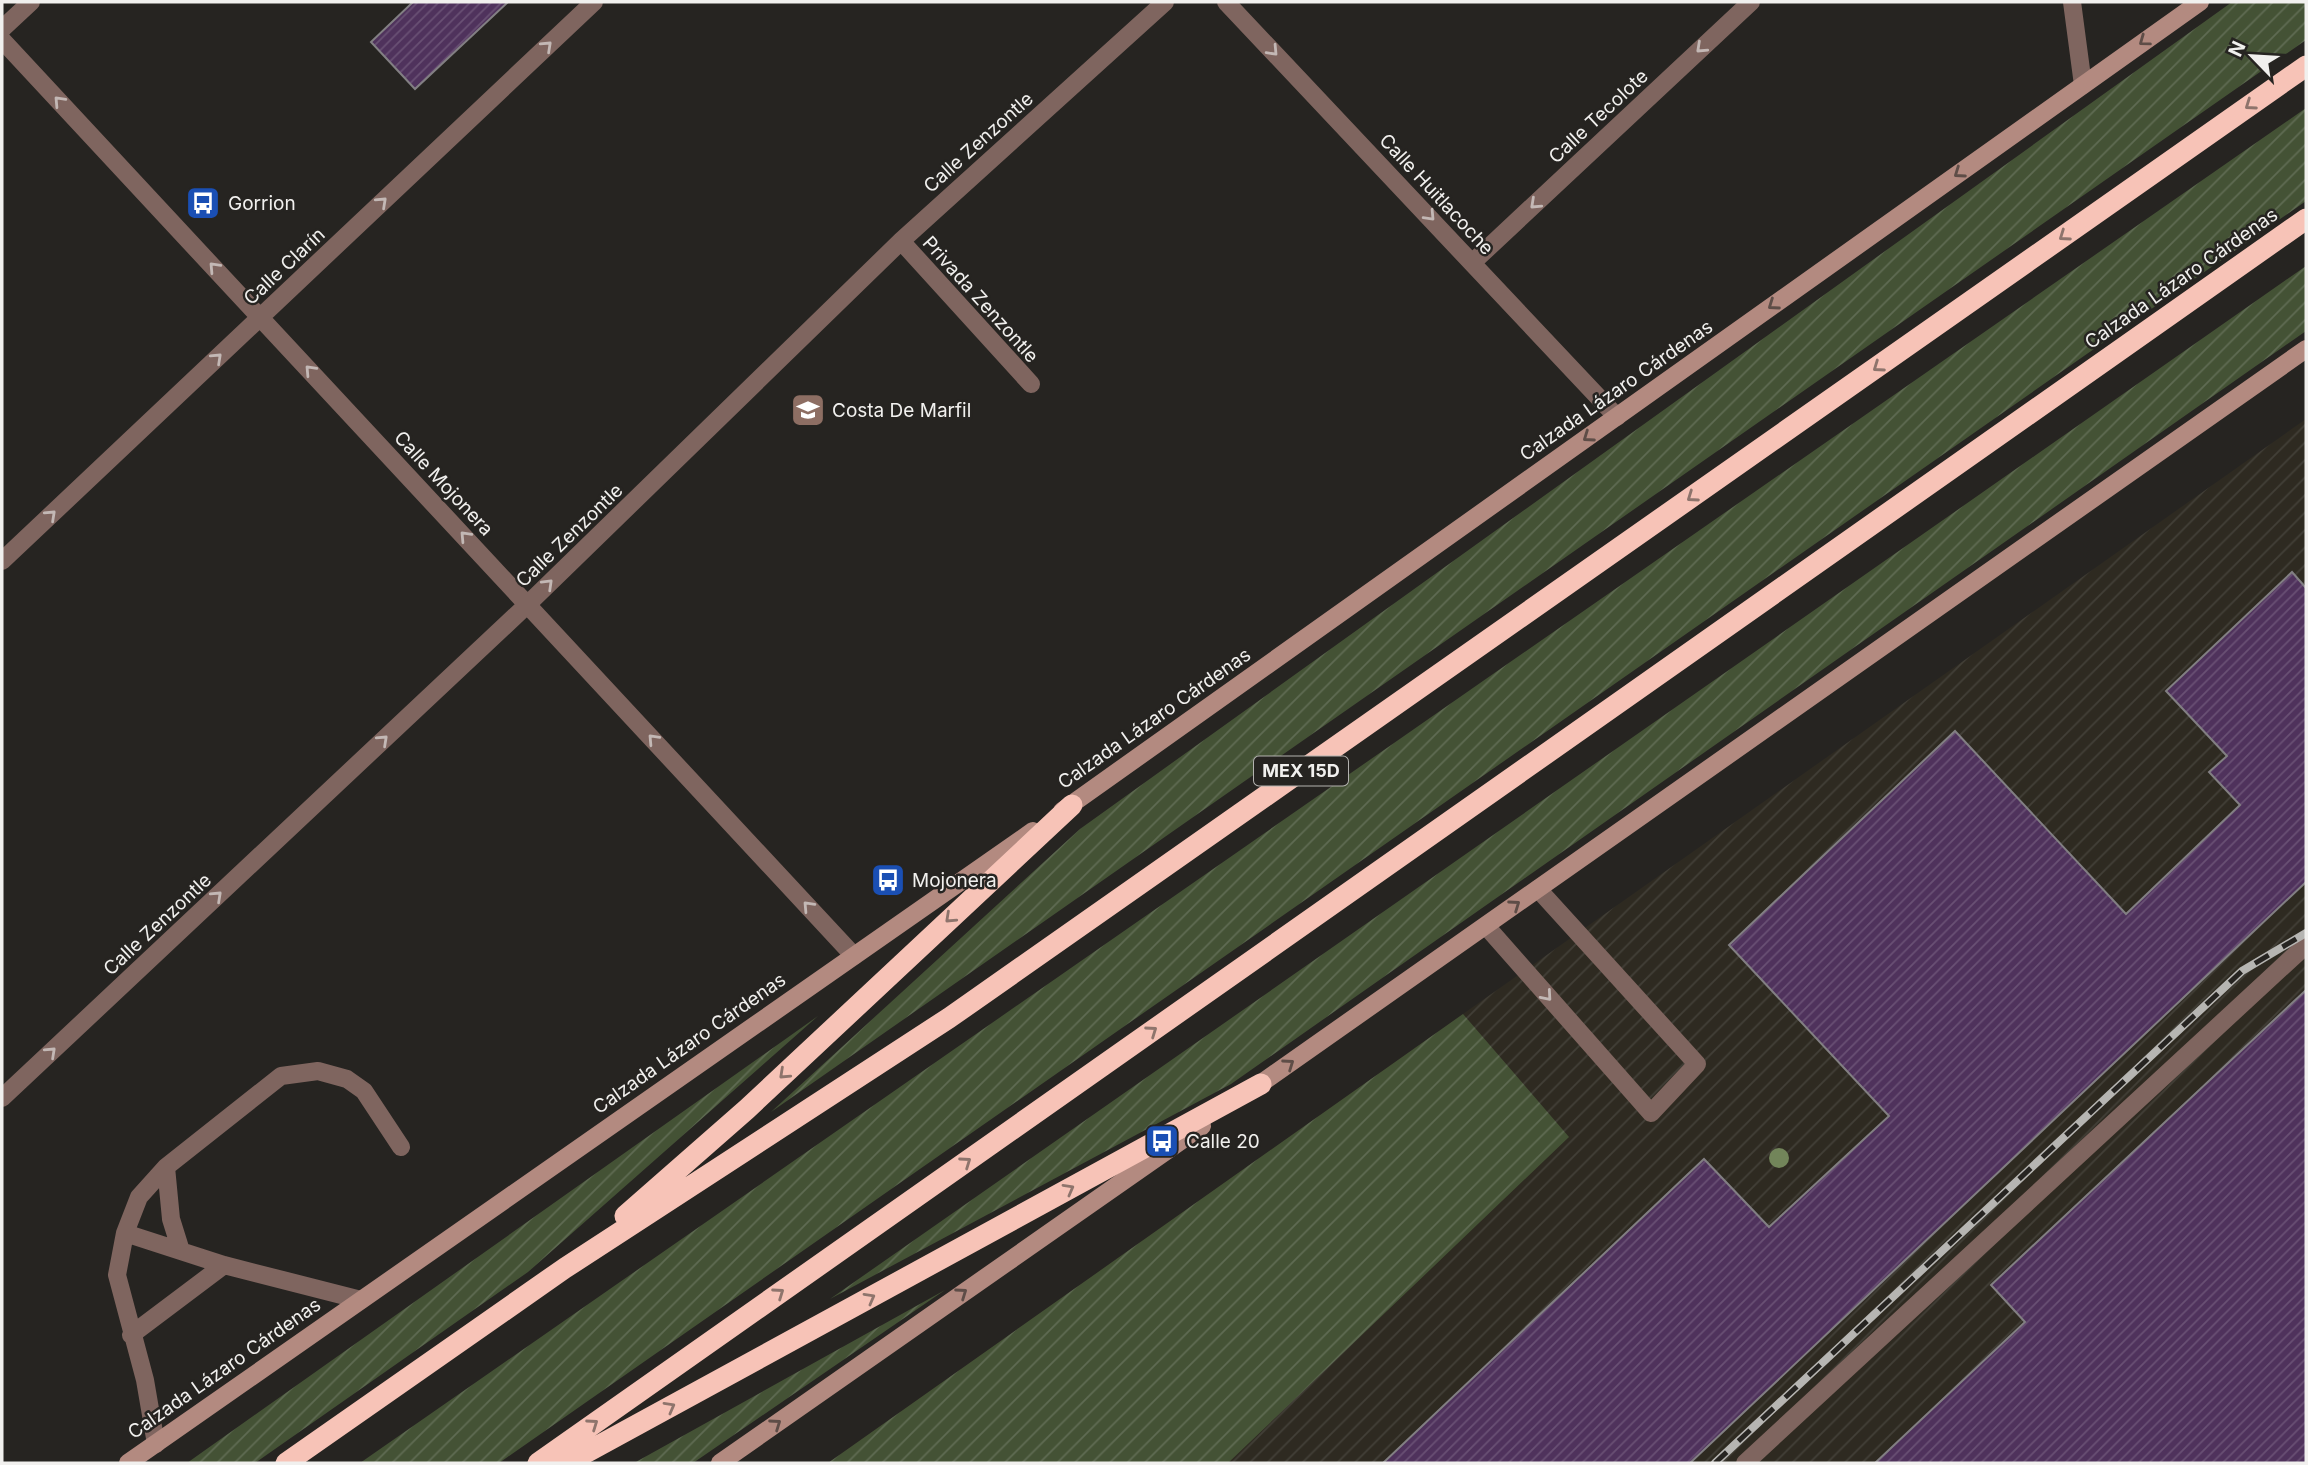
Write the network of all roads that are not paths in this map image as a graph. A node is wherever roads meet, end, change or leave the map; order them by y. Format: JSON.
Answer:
{"nodes":[{"id":1,"x":30,"y":2,"type":"edge"},
{"id":2,"x":594,"y":2,"type":"edge"},
{"id":3,"x":1165,"y":2,"type":"edge"},
{"id":4,"x":1226,"y":2,"type":"edge"},
{"id":5,"x":1751,"y":2,"type":"edge"},
{"id":6,"x":2072,"y":2,"type":"edge"},
{"id":7,"x":2189,"y":5,"type":"edge"},
{"id":8,"x":2,"y":29,"type":"edge"},
{"id":9,"x":2,"y":40,"type":"edge"},
{"id":10,"x":2306,"y":66,"type":"edge"},
{"id":11,"x":2083,"y":85,"type":"junction"},
{"id":12,"x":2306,"y":219,"type":"edge"},
{"id":13,"x":901,"y":241,"type":"junction"},
{"id":14,"x":1473,"y":262,"type":"junction"},
{"id":15,"x":261,"y":317,"type":"junction"},
{"id":16,"x":2306,"y":349,"type":"edge"},
{"id":17,"x":1031,"y":384,"type":"dead end"},
{"id":18,"x":1617,"y":417,"type":"junction"},
{"id":19,"x":2,"y":561,"type":"edge"},
{"id":20,"x":528,"y":604,"type":"junction"},
{"id":21,"x":1072,"y":805,"type":"junction"},
{"id":22,"x":1538,"y":889,"type":"junction"},
{"id":23,"x":1486,"y":926,"type":"junction"},
{"id":24,"x":2306,"y":945,"type":"edge"},
{"id":25,"x":854,"y":956,"type":"junction"},
{"id":26,"x":1262,"y":1084,"type":"junction"},
{"id":27,"x":2,"y":1098,"type":"edge"},
{"id":28,"x":401,"y":1147,"type":"dead end"},
{"id":29,"x":166,"y":1167,"type":"junction"},
{"id":30,"x":125,"y":1233,"type":"junction"},
{"id":31,"x":181,"y":1251,"type":"junction"},
{"id":32,"x":224,"y":1265,"type":"junction"},
{"id":33,"x":565,"y":1268,"type":"junction"},
{"id":34,"x":361,"y":1300,"type":"junction"},
{"id":35,"x":131,"y":1335,"type":"junction"},
{"id":36,"x":156,"y":1444,"type":"junction"},
{"id":37,"x":128,"y":1463,"type":"edge"},
{"id":38,"x":286,"y":1463,"type":"edge"},
{"id":39,"x":538,"y":1463,"type":"edge"},
{"id":40,"x":567,"y":1463,"type":"edge"},
{"id":41,"x":720,"y":1463,"type":"edge"},
{"id":42,"x":1745,"y":1463,"type":"edge"}],
"edges":[{"from":1,"to":8,"type":"street"},
{"from":15,"to":2,"type":"street","name":"Calle Clarín","one_way":true},
{"from":3,"to":13,"type":"street","name":"Calle Zenzontle"},
{"from":4,"to":14,"type":"street","name":"Calle Huitlacoche","one_way":true},
{"from":5,"to":14,"type":"street","name":"Calle Tecolote","one_way":true},
{"from":6,"to":11,"type":"street"},
{"from":7,"to":11,"type":"main road","name":"Calzada Lázaro Cárdenas","one_way":true},
{"from":15,"to":9,"type":"street","name":"Calle Mojonera","one_way":true},
{"from":10,"to":33,"type":"highway","number":"MEX 15D","one_way":true},
{"from":11,"to":18,"type":"main road","name":"Calzada Lázaro Cárdenas","one_way":true},
{"from":39,"to":12,"type":"highway","name":"Calzada Lázaro Cárdenas","one_way":true},
{"from":13,"to":17,"type":"street","name":"Privada Zenzontle"},
{"from":20,"to":13,"type":"street","name":"Calle Zenzontle","one_way":true},
{"from":14,"to":18,"type":"street","name":"Calle Huitlacoche"},
{"from":19,"to":15,"type":"street","name":"Calle Clarín","one_way":true},
{"from":20,"to":15,"type":"street","name":"Calle Mojonera","one_way":true},
{"from":16,"to":22,"type":"main road"},
{"from":18,"to":21,"type":"main road","name":"Calzada Lázaro Cárdenas","one_way":true},
{"from":25,"to":20,"type":"street","name":"Calle Mojonera","one_way":true},
{"from":27,"to":20,"type":"street","name":"Calle Zenzontle","one_way":true},
{"from":21,"to":25,"type":"main road","name":"Calzada Lázaro Cárdenas"},
{"from":21,"to":33,"type":"highway","one_way":true},
{"from":23,"to":22,"type":"main road","one_way":true},
{"from":23,"to":22,"type":"street","one_way":true},
{"from":26,"to":23,"type":"main road","one_way":true},
{"from":24,"to":42,"type":"street"},
{"from":25,"to":34,"type":"main road","name":"Calzada Lázaro Cárdenas"},
{"from":40,"to":26,"type":"highway","one_way":true},
{"from":41,"to":26,"type":"main road","one_way":true},
{"from":28,"to":29,"type":"street"},
{"from":29,"to":30,"type":"street"},
{"from":29,"to":31,"type":"street"},
{"from":30,"to":31,"type":"street"},
{"from":30,"to":35,"type":"street"},
{"from":31,"to":32,"type":"street"},
{"from":32,"to":34,"type":"street"},
{"from":32,"to":35,"type":"street"},
{"from":33,"to":38,"type":"highway","number":"MEX 15D"},
{"from":34,"to":36,"type":"main road","name":"Calzada Lázaro Cárdenas"},
{"from":35,"to":36,"type":"street"},
{"from":36,"to":37,"type":"main road","name":"Calzada Lázaro Cárdenas"}]}
